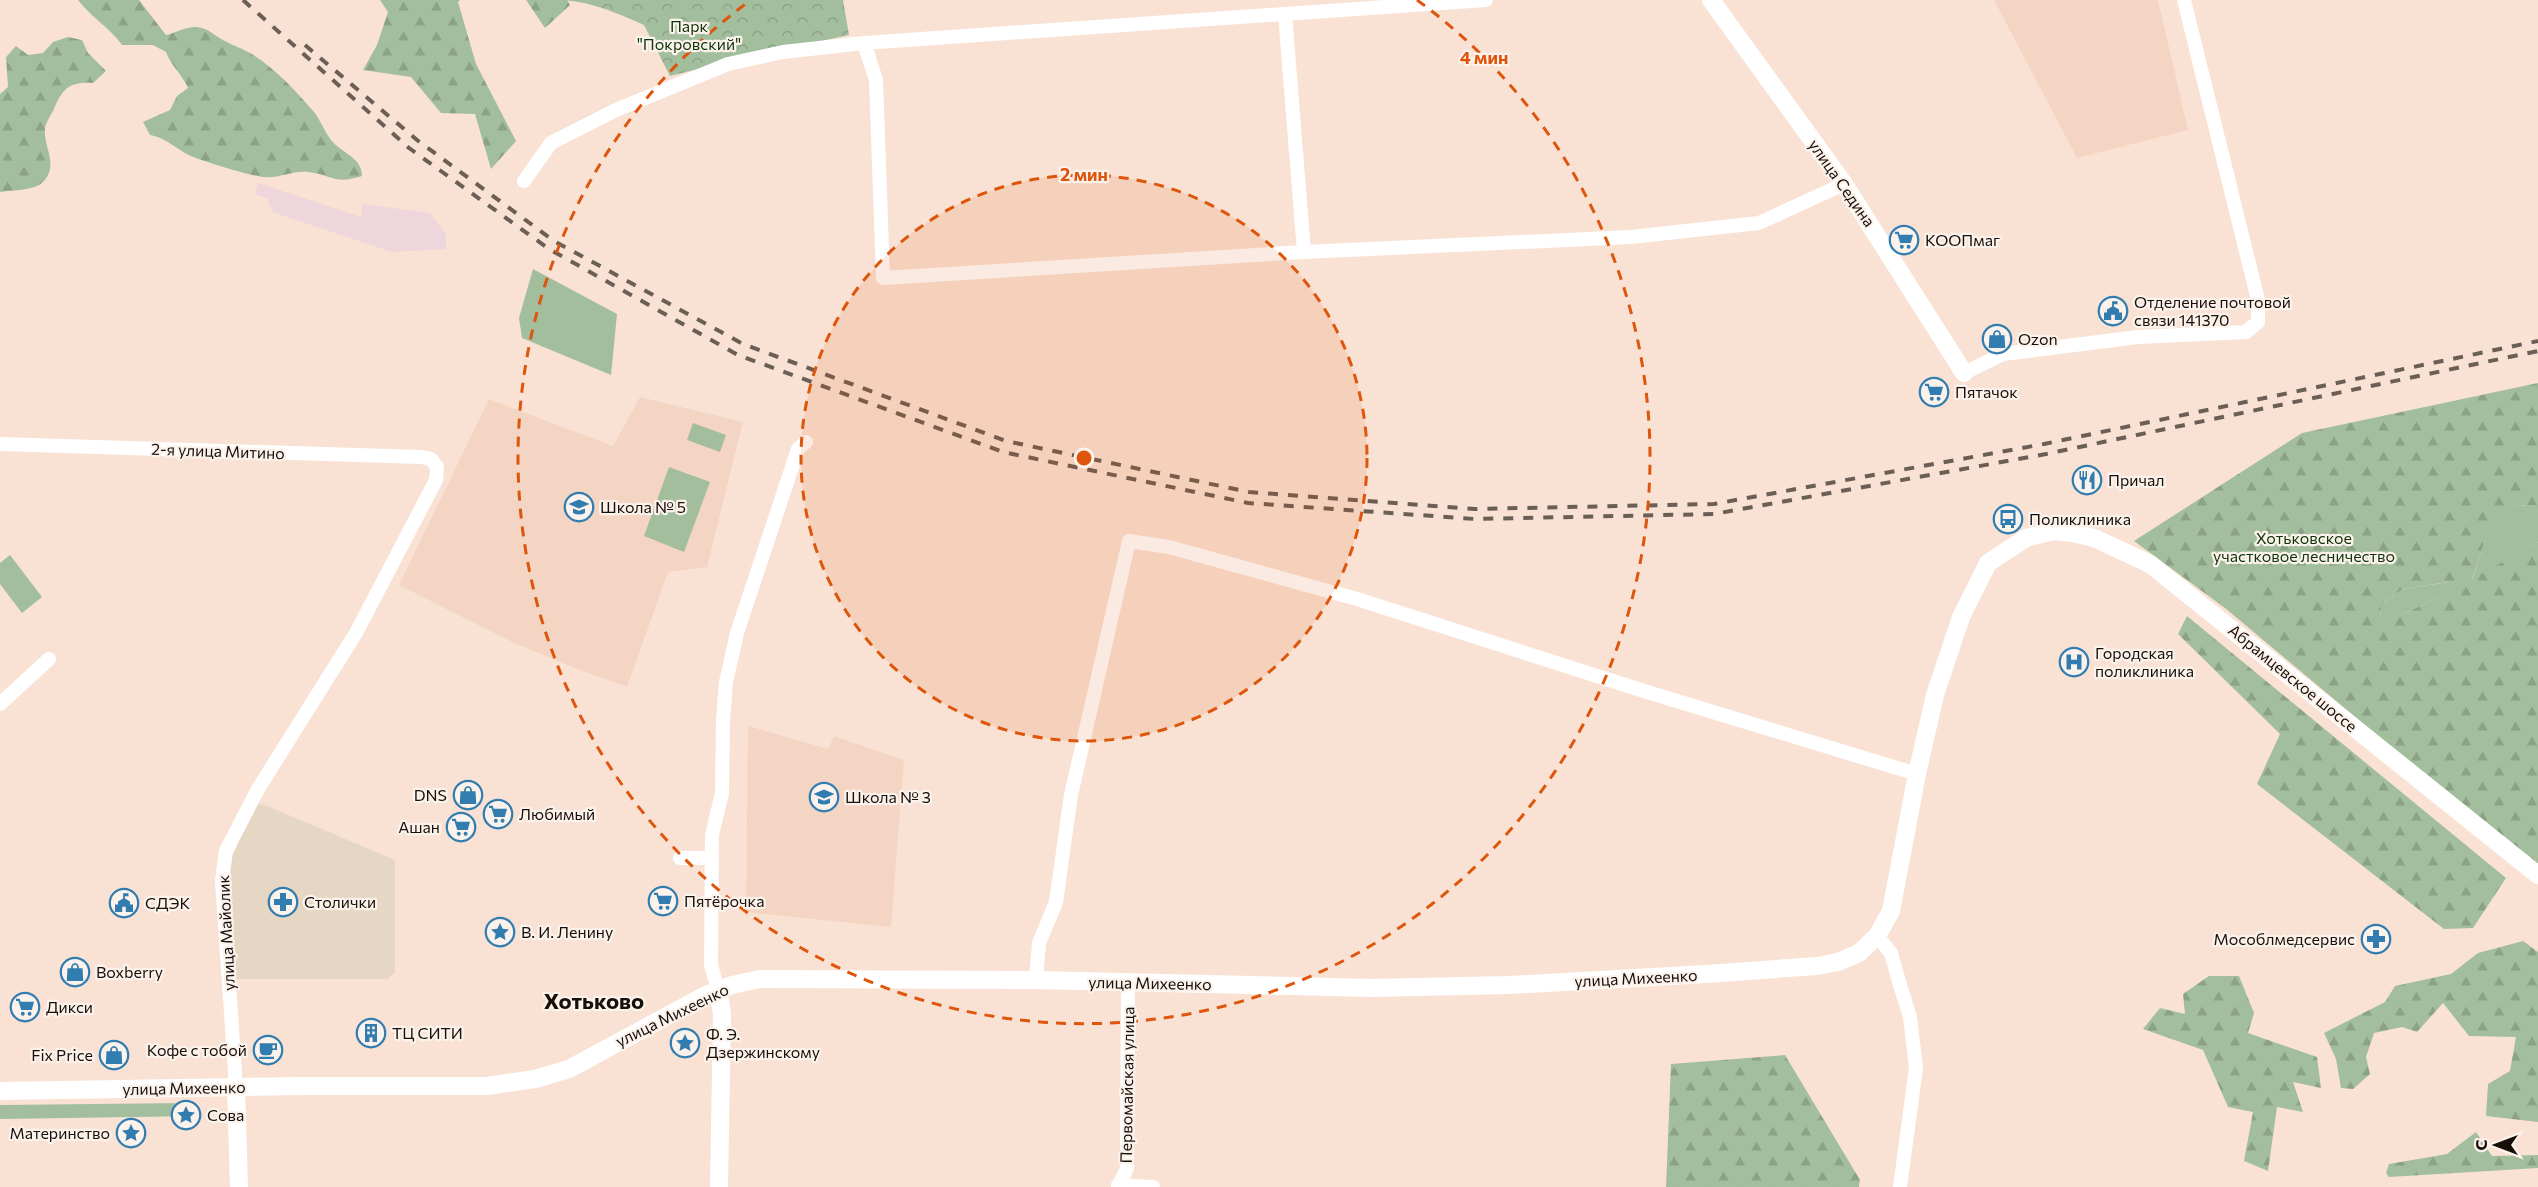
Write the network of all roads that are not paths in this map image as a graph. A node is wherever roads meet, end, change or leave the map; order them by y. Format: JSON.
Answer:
{"nodes":[{"id":1,"x":1486,"y":0,"type":"edge"},
{"id":2,"x":1711,"y":0,"type":"edge"},
{"id":3,"x":2184,"y":0,"type":"edge"},
{"id":4,"x":1285,"y":14,"type":"junction"},
{"id":5,"x":864,"y":43,"type":"junction"},
{"id":6,"x":524,"y":181,"type":"dead end"},
{"id":7,"x":1844,"y":184,"type":"junction"},
{"id":8,"x":1304,"y":252,"type":"junction"},
{"id":9,"x":1964,"y":373,"type":"joint"},
{"id":10,"x":806,"y":442,"type":"dead end"},
{"id":11,"x":0,"y":444,"type":"edge"},
{"id":12,"x":2026,"y":538,"type":"joint"},
{"id":13,"x":356,"y":633,"type":"joint"},
{"id":14,"x":49,"y":659,"type":"dead end"},
{"id":15,"x":0,"y":704,"type":"edge"},
{"id":16,"x":1917,"y":774,"type":"junction"},
{"id":17,"x":680,"y":858,"type":"dead end"},
{"id":18,"x":712,"y":858,"type":"junction"},
{"id":19,"x":2538,"y":875,"type":"edge"},
{"id":20,"x":1877,"y":936,"type":"junction"},
{"id":21,"x":1036,"y":980,"type":"junction"},
{"id":22,"x":1128,"y":982,"type":"junction"},
{"id":23,"x":718,"y":990,"type":"junction"},
{"id":24,"x":236,"y":1088,"type":"junction"},
{"id":25,"x":0,"y":1091,"type":"edge"},
{"id":26,"x":1118,"y":1186,"type":"edge"},
{"id":27,"x":239,"y":1187,"type":"edge"},
{"id":28,"x":719,"y":1187,"type":"edge"},
{"id":29,"x":1153,"y":1187,"type":"edge"},
{"id":30,"x":1900,"y":1187,"type":"edge"}],
"edges":[{"from":1,"to":4,"type":"street"},
{"from":2,"to":7,"type":"street","name":"улица Седина"},
{"from":3,"to":9,"type":"street"},
{"from":4,"to":5,"type":"street"},
{"from":4,"to":8,"type":"street"},
{"from":5,"to":6,"type":"street"},
{"from":5,"to":8,"type":"street"},
{"from":7,"to":8,"type":"street"},
{"from":7,"to":9,"type":"street","name":"улица Седина"},
{"from":10,"to":18,"type":"street"},
{"from":11,"to":13,"type":"street","name":"2-я улица Митино"},
{"from":12,"to":16,"type":"street","name":"улица Михеенко"},
{"from":12,"to":19,"type":"street","name":"Абрамцевское шоссе"},
{"from":13,"to":24,"type":"street","name":"улица Майолик"},
{"from":14,"to":15,"type":"street"},
{"from":16,"to":20,"type":"street","name":"улица Михеенко"},
{"from":16,"to":21,"type":"street"},
{"from":17,"to":18,"type":"street"},
{"from":18,"to":23,"type":"street"},
{"from":20,"to":22,"type":"street","name":"улица Михеенко"},
{"from":20,"to":30,"type":"street"},
{"from":21,"to":22,"type":"street","name":"улица Михеенко"},
{"from":21,"to":23,"type":"street","name":"улица Михеенко"},
{"from":22,"to":26,"type":"street","name":"Первомайская улица"},
{"from":23,"to":24,"type":"street","name":"улица Михеенко"},
{"from":23,"to":28,"type":"street"},
{"from":24,"to":25,"type":"street","name":"улица Михеенко"},
{"from":24,"to":27,"type":"street"},
{"from":26,"to":29,"type":"street"}]}
